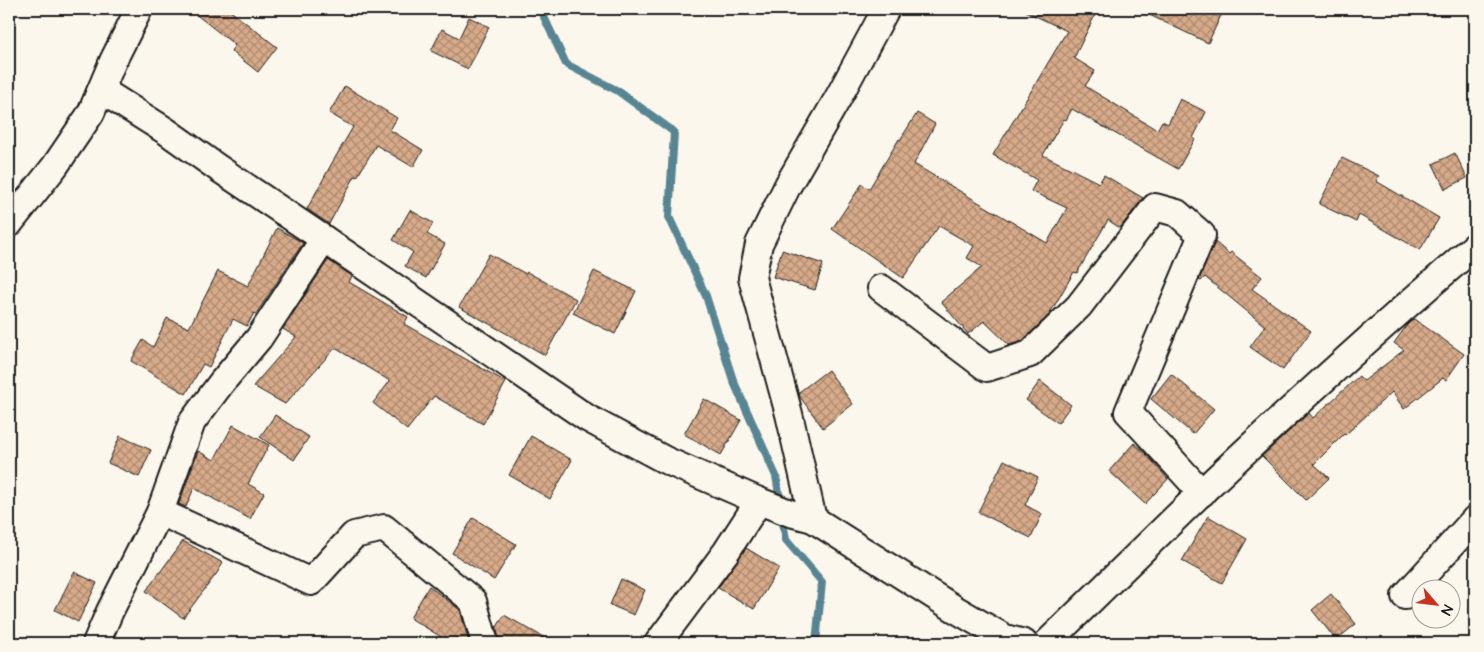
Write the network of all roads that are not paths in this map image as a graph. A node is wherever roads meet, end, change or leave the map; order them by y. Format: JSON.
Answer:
{"nodes":[{"id":1,"x":139,"y":9,"type":"edge"},
{"id":2,"x":886,"y":9,"type":"edge"},
{"id":3,"x":101,"y":90,"type":"junction"},
{"id":4,"x":9,"y":224,"type":"edge"},
{"id":5,"x":324,"y":239,"type":"junction"},
{"id":6,"x":1475,"y":246,"type":"edge"},
{"id":7,"x":881,"y":288,"type":"dead end"},
{"id":8,"x":1202,"y":492,"type":"junction"},
{"id":9,"x":784,"y":510,"type":"junction"},
{"id":10,"x":160,"y":512,"type":"junction"},
{"id":11,"x":1475,"y":520,"type":"edge"},
{"id":12,"x":1405,"y":596,"type":"dead end"},
{"id":13,"x":96,"y":643,"type":"edge"},
{"id":14,"x":485,"y":643,"type":"edge"},
{"id":15,"x":658,"y":643,"type":"edge"},
{"id":16,"x":1024,"y":643,"type":"edge"},
{"id":17,"x":1047,"y":643,"type":"edge"}],
"edges":[{"from":1,"to":3,"type":"street"},
{"from":2,"to":9,"type":"street"},
{"from":3,"to":4,"type":"street"},
{"from":3,"to":5,"type":"street"},
{"from":5,"to":9,"type":"street"},
{"from":5,"to":10,"type":"street"},
{"from":6,"to":8,"type":"street"},
{"from":7,"to":8,"type":"street"},
{"from":8,"to":17,"type":"street"},
{"from":9,"to":15,"type":"street"},
{"from":9,"to":16,"type":"street"},
{"from":10,"to":13,"type":"street"},
{"from":10,"to":14,"type":"street"},
{"from":11,"to":12,"type":"street"}]}
